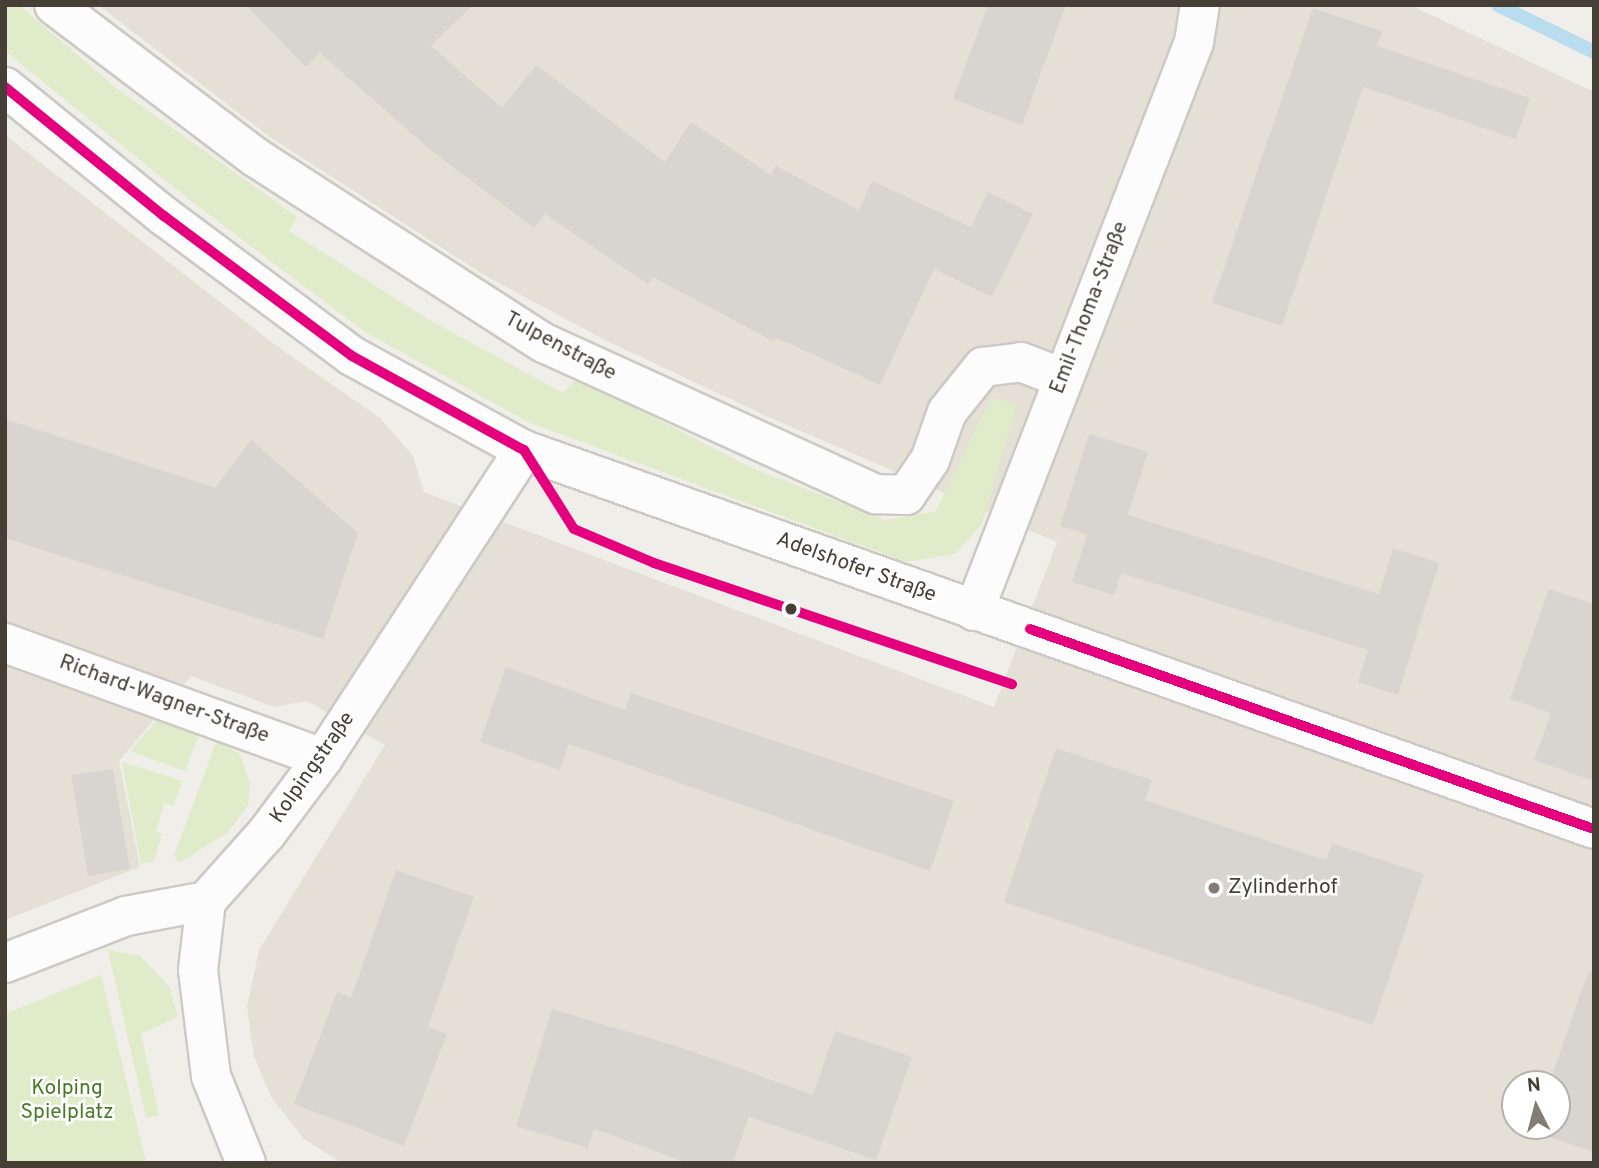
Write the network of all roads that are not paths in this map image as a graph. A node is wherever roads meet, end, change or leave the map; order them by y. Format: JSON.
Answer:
{"nodes":[{"id":1,"x":54,"y":5,"type":"edge"},
{"id":2,"x":1200,"y":5,"type":"edge"},
{"id":3,"x":5,"y":87,"type":"edge"},
{"id":4,"x":1062,"y":378,"type":"junction"},
{"id":5,"x":524,"y":450,"type":"junction"},
{"id":6,"x":974,"y":611,"type":"junction"},
{"id":7,"x":5,"y":643,"type":"edge"},
{"id":8,"x":323,"y":758,"type":"junction"},
{"id":9,"x":1594,"y":830,"type":"edge"},
{"id":10,"x":206,"y":901,"type":"junction"},
{"id":11,"x":5,"y":964,"type":"edge"},
{"id":12,"x":246,"y":1163,"type":"edge"}],
"edges":[{"from":1,"to":4,"type":"street","name":"Tulpenstraße"},
{"from":2,"to":4,"type":"street","name":"Emil-Thoma-Straße"},
{"from":3,"to":5,"type":"street","name":"Adelshofer Straße"},
{"from":4,"to":6,"type":"street","name":"Emil-Thoma-Straße"},
{"from":5,"to":6,"type":"street","name":"Adelshofer Straße"},
{"from":5,"to":8,"type":"street","name":"Kolpingstraße"},
{"from":6,"to":9,"type":"street","name":"Adelshofer Straße"},
{"from":7,"to":8,"type":"street","name":"Richard-Wagner-Straße"},
{"from":8,"to":10,"type":"street","name":"Kolpingstraße"},
{"from":10,"to":11,"type":"street"},
{"from":10,"to":12,"type":"street"}]}
